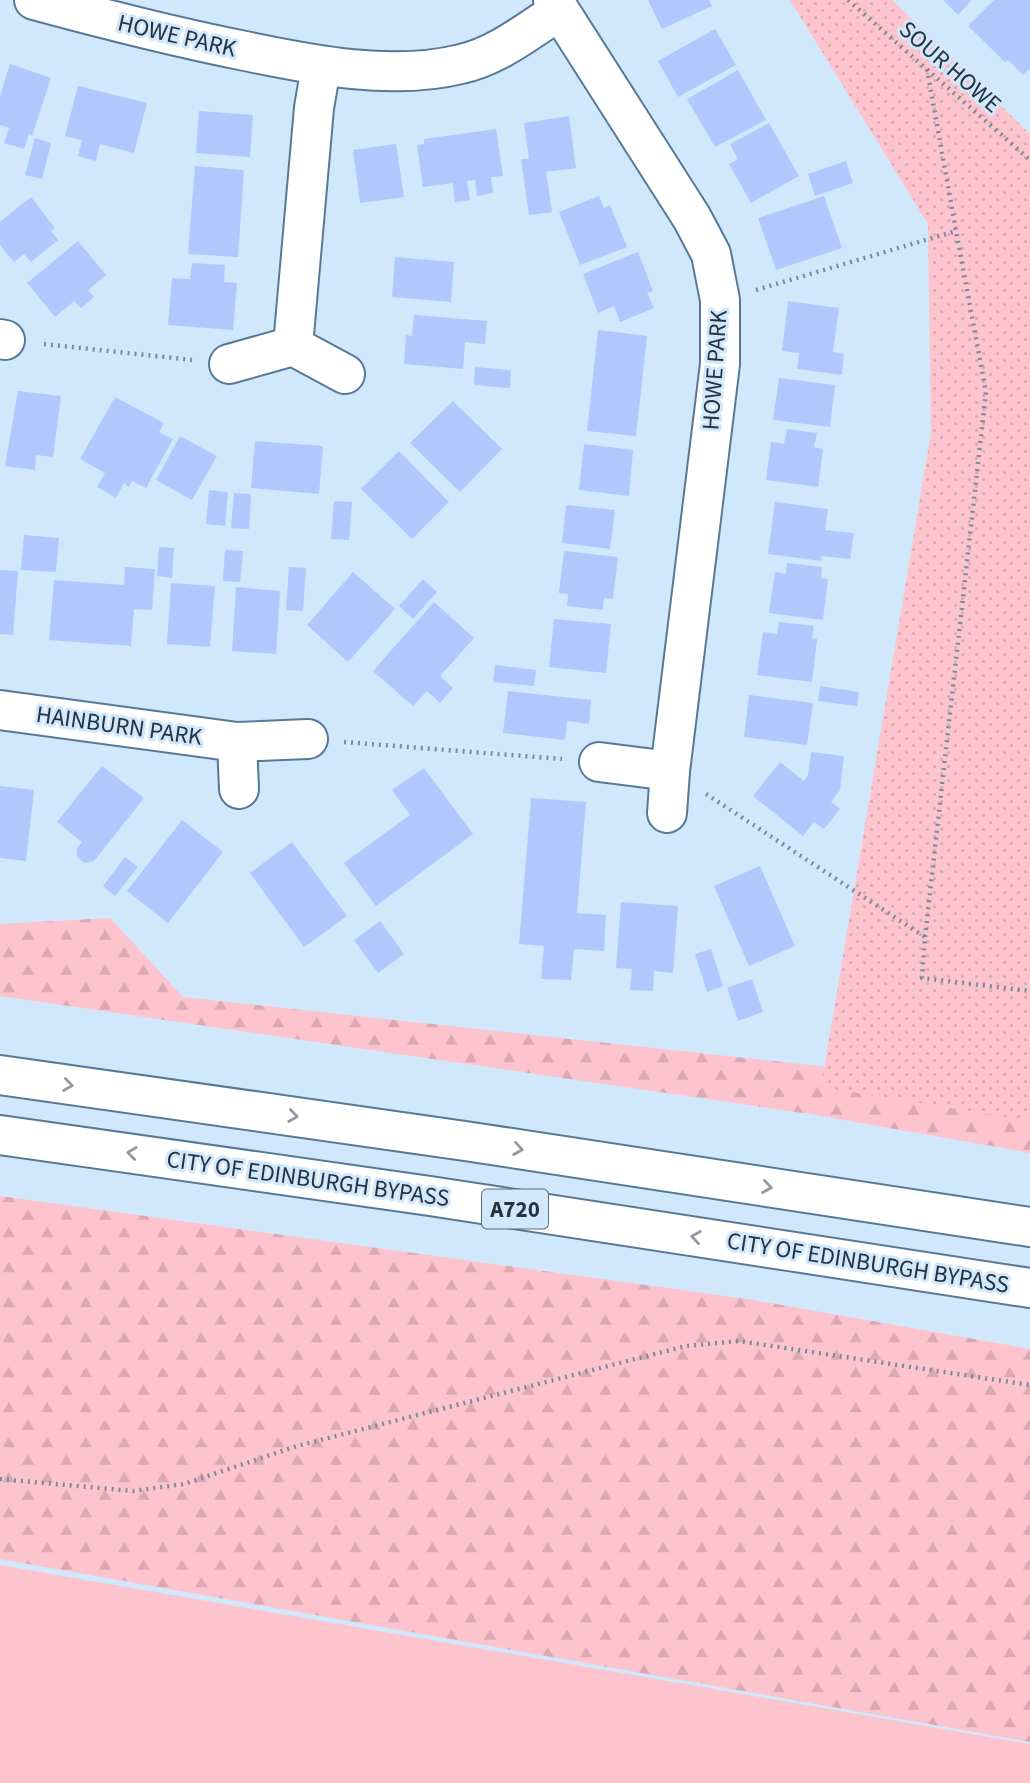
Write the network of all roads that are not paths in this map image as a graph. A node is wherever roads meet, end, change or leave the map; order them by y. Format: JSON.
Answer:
{"nodes":[{"id":1,"x":34,"y":0,"type":"edge"},
{"id":2,"x":556,"y":5,"type":"edge"},
{"id":3,"x":321,"y":67,"type":"junction"},
{"id":4,"x":293,"y":346,"type":"junction"},
{"id":5,"x":229,"y":363,"type":"road end"},
{"id":6,"x":345,"y":374,"type":"dead end"},
{"id":7,"x":0,"y":710,"type":"edge"},
{"id":8,"x":309,"y":739,"type":"road end"},
{"id":9,"x":237,"y":742,"type":"junction"},
{"id":10,"x":599,"y":762,"type":"road end"},
{"id":11,"x":670,"y":771,"type":"junction"},
{"id":12,"x":239,"y":789,"type":"dead end"},
{"id":13,"x":667,"y":813,"type":"dead end"},
{"id":14,"x":0,"y":1075,"type":"edge"},
{"id":15,"x":0,"y":1135,"type":"edge"},
{"id":16,"x":1030,"y":1227,"type":"edge"},
{"id":17,"x":1030,"y":1288,"type":"edge"}],
"edges":[{"from":1,"to":3,"type":"main road","name":"HOWE PARK"},
{"from":2,"to":3,"type":"main road","name":"HOWE PARK"},
{"from":2,"to":11,"type":"main road","name":"HOWE PARK"},
{"from":3,"to":4,"type":"main road"},
{"from":4,"to":5,"type":"main road"},
{"from":4,"to":6,"type":"main road"},
{"from":7,"to":9,"type":"main road","name":"HAINBURN PARK"},
{"from":8,"to":9,"type":"main road","name":"HAINBURN PARK"},
{"from":9,"to":12,"type":"main road","name":"HAINBURN PARK"},
{"from":10,"to":11,"type":"main road"},
{"from":11,"to":13,"type":"main road","name":"HOWE PARK"},
{"from":14,"to":16,"type":"main road","number":"A720","one_way":true},
{"from":17,"to":15,"type":"main road","name":"CITY OF EDINBURGH BYPASS","number":"A720","one_way":true}]}
